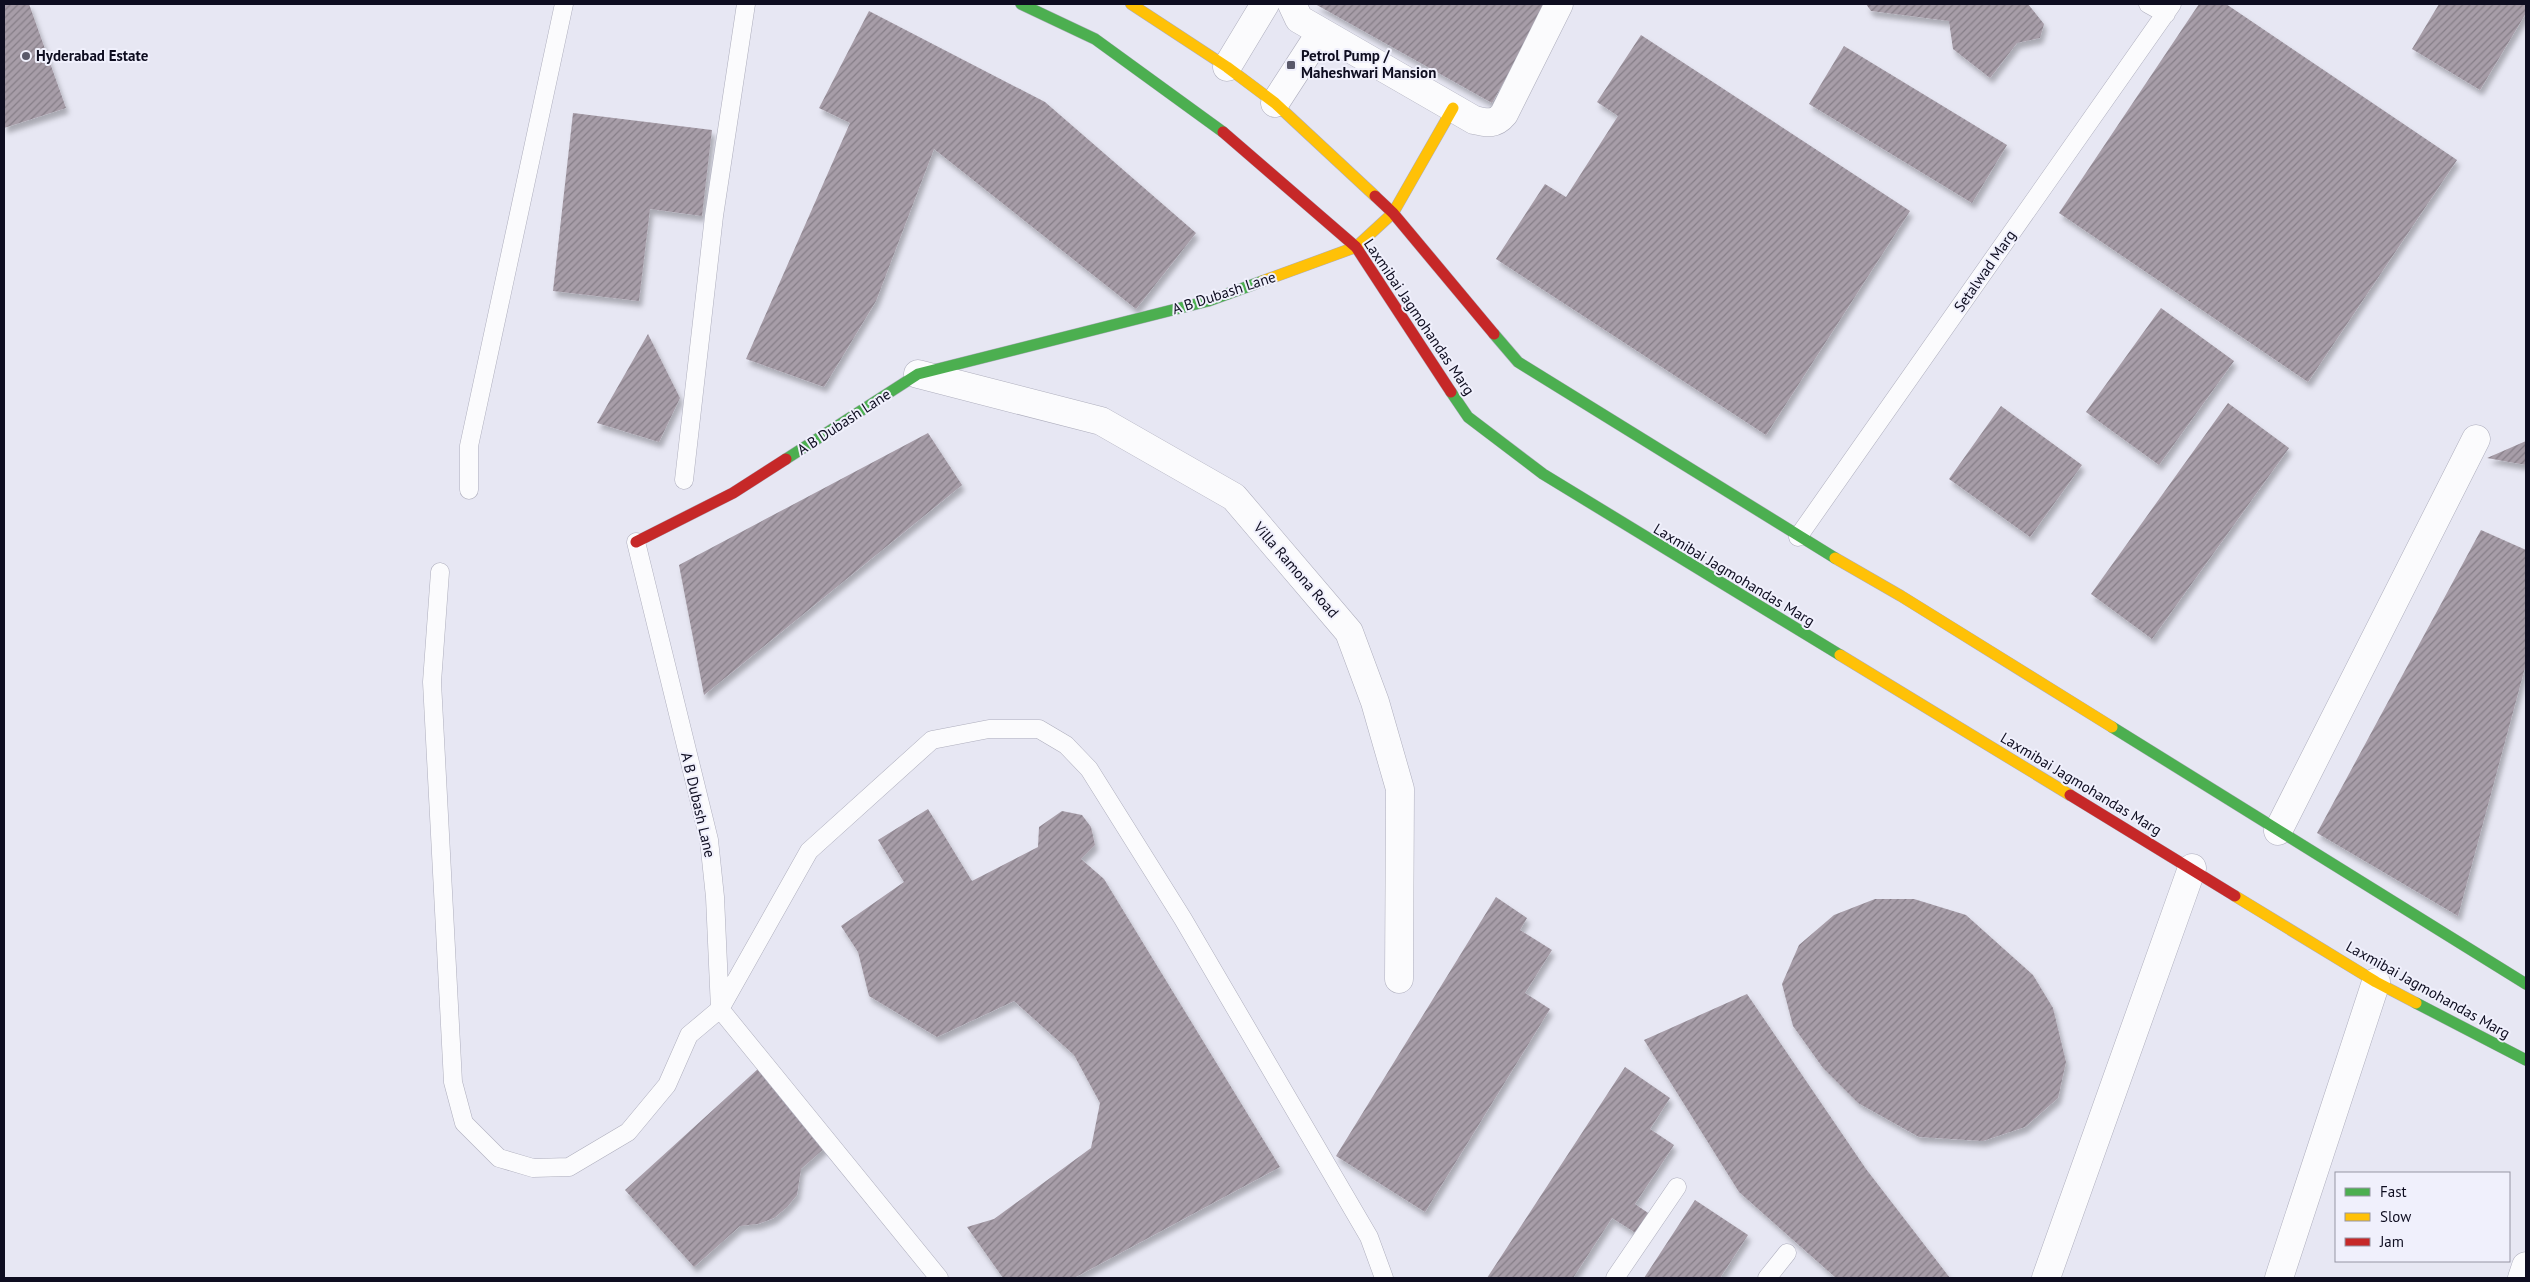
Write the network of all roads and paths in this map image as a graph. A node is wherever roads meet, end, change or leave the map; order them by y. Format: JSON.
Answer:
{"nodes":[{"id":1,"x":564,"y":4,"type":"edge"},
{"id":2,"x":746,"y":4,"type":"edge"},
{"id":3,"x":1021,"y":4,"type":"edge"},
{"id":4,"x":1131,"y":4,"type":"edge"},
{"id":5,"x":1265,"y":4,"type":"edge"},
{"id":6,"x":1292,"y":4,"type":"edge"},
{"id":7,"x":1559,"y":4,"type":"edge"},
{"id":8,"x":2148,"y":4,"type":"edge"},
{"id":9,"x":2169,"y":9,"type":"edge"},
{"id":10,"x":1321,"y":32,"type":"junction"},
{"id":11,"x":1227,"y":67,"type":"junction"},
{"id":12,"x":1275,"y":103,"type":"junction"},
{"id":13,"x":1453,"y":108,"type":"junction"},
{"id":14,"x":1393,"y":213,"type":"junction"},
{"id":15,"x":1356,"y":247,"type":"junction"},
{"id":16,"x":918,"y":374,"type":"junction"},
{"id":17,"x":2476,"y":439,"type":"dead end"},
{"id":18,"x":684,"y":480,"type":"dead end"},
{"id":19,"x":469,"y":490,"type":"dead end"},
{"id":20,"x":1798,"y":537,"type":"junction"},
{"id":21,"x":636,"y":542,"type":"joint"},
{"id":22,"x":440,"y":572,"type":"dead end"},
{"id":23,"x":2278,"y":830,"type":"junction"},
{"id":24,"x":2192,"y":868,"type":"junction"},
{"id":25,"x":1399,"y":979,"type":"dead end"},
{"id":26,"x":2376,"y":982,"type":"junction"},
{"id":27,"x":2526,"y":984,"type":"edge"},
{"id":28,"x":720,"y":1009,"type":"junction"},
{"id":29,"x":2526,"y":1060,"type":"edge"},
{"id":30,"x":1677,"y":1187,"type":"dead end"},
{"id":31,"x":1787,"y":1253,"type":"dead end"},
{"id":32,"x":2526,"y":1266,"type":"edge"},
{"id":33,"x":939,"y":1278,"type":"edge"},
{"id":34,"x":1384,"y":1278,"type":"edge"},
{"id":35,"x":1614,"y":1278,"type":"edge"},
{"id":36,"x":1767,"y":1278,"type":"edge"},
{"id":37,"x":2046,"y":1278,"type":"edge"},
{"id":38,"x":2279,"y":1278,"type":"edge"},
{"id":39,"x":2522,"y":1278,"type":"edge"}],
"edges":[{"from":1,"to":19,"type":"lane"},
{"from":2,"to":18,"type":"lane"},
{"from":3,"to":15,"type":"main road","name":"Laxmibai Jagmohandas Marg"},
{"from":4,"to":11,"type":"main road"},
{"from":5,"to":11,"type":"street"},
{"from":6,"to":10,"type":"street"},
{"from":7,"to":13,"type":"street"},
{"from":8,"to":9,"type":"lane"},
{"from":9,"to":20,"type":"lane","name":"Setalwad Marg"},
{"from":10,"to":12,"type":"street"},
{"from":10,"to":13,"type":"street"},
{"from":11,"to":12,"type":"main road"},
{"from":12,"to":14,"type":"main road"},
{"from":13,"to":14,"type":"main road","name":"A B Dubash Lane"},
{"from":14,"to":15,"type":"main road","name":"A B Dubash Lane"},
{"from":14,"to":20,"type":"main road"},
{"from":15,"to":16,"type":"main road","name":"A B Dubash Lane"},
{"from":15,"to":24,"type":"main road","name":"Laxmibai Jagmohandas Marg"},
{"from":16,"to":21,"type":"main road","name":"A B Dubash Lane"},
{"from":16,"to":25,"type":"street","name":"Villa Ramona Road"},
{"from":17,"to":23,"type":"street"},
{"from":20,"to":23,"type":"main road"},
{"from":21,"to":28,"type":"lane","name":"A B Dubash Lane"},
{"from":22,"to":28,"type":"lane"},
{"from":23,"to":27,"type":"main road"},
{"from":24,"to":26,"type":"main road","name":"Laxmibai Jagmohandas Marg"},
{"from":24,"to":37,"type":"street"},
{"from":26,"to":29,"type":"main road","name":"Laxmibai Jagmohandas Marg"},
{"from":26,"to":38,"type":"street"},
{"from":28,"to":33,"type":"lane"},
{"from":28,"to":34,"type":"lane"},
{"from":30,"to":35,"type":"lane"},
{"from":31,"to":36,"type":"lane"},
{"from":32,"to":39,"type":"street"}]}
